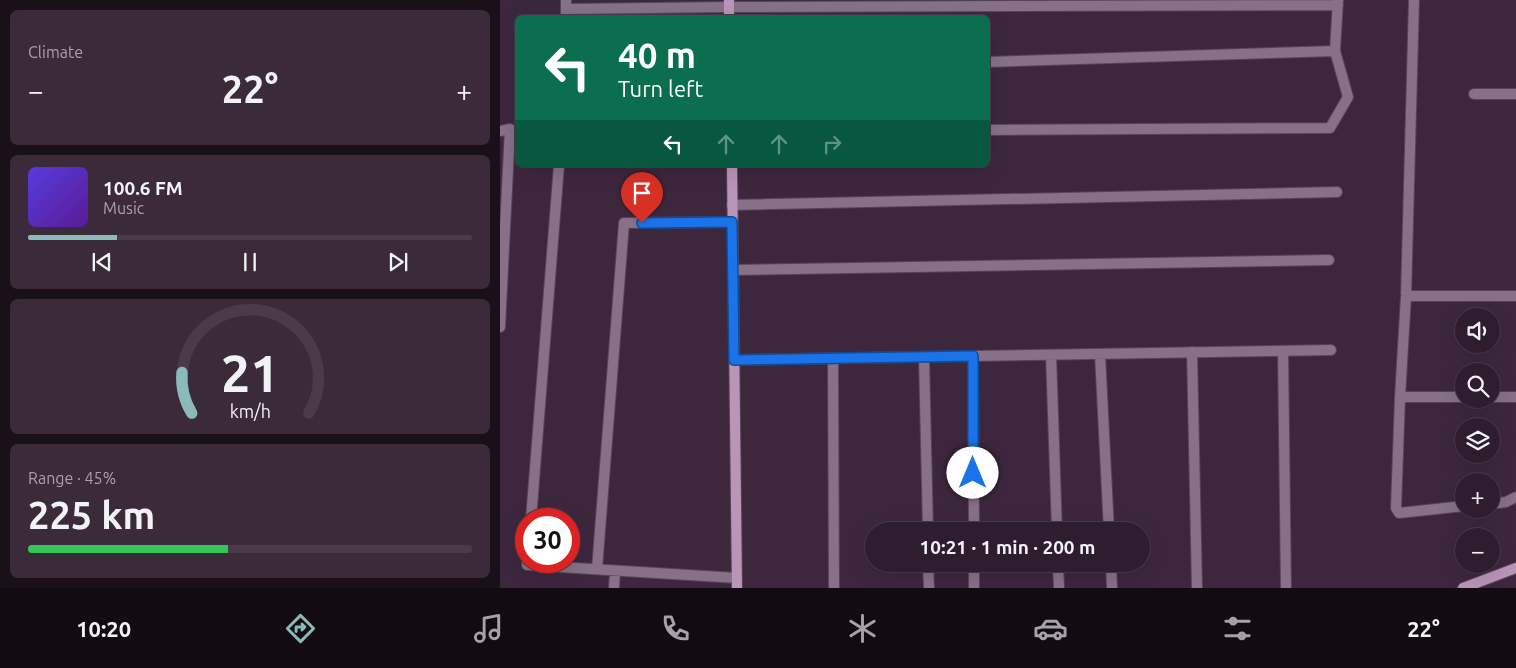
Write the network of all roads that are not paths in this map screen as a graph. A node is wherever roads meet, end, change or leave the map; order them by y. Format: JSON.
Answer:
{"nodes":[{"id":1,"x":1414,"y":0,"type":"edge"},
{"id":2,"x":1338,"y":2,"type":"edge"},
{"id":3,"x":729,"y":3,"type":"edge"},
{"id":4,"x":567,"y":9,"type":"edge"},
{"id":5,"x":1335,"y":51,"type":"junction"},
{"id":6,"x":990,"y":62,"type":"edge"},
{"id":7,"x":1474,"y":94,"type":"dead end"},
{"id":8,"x":1516,"y":94,"type":"edge"},
{"id":9,"x":990,"y":130,"type":"edge"},
{"id":10,"x":500,"y":131,"type":"edge"},
{"id":11,"x":559,"y":167,"type":"edge"},
{"id":12,"x":732,"y":167,"type":"edge"},
{"id":13,"x":1337,"y":192,"type":"dead end"},
{"id":14,"x":732,"y":204,"type":"junction"},
{"id":15,"x":732,"y":222,"type":"junction"},
{"id":16,"x":1329,"y":260,"type":"dead end"},
{"id":17,"x":733,"y":270,"type":"junction"},
{"id":18,"x":1406,"y":296,"type":"junction"},
{"id":19,"x":1516,"y":296,"type":"edge"},
{"id":20,"x":500,"y":327,"type":"edge"},
{"id":21,"x":1331,"y":350,"type":"dead end"},
{"id":22,"x":1283,"y":351,"type":"junction"},
{"id":23,"x":1192,"y":352,"type":"junction"},
{"id":24,"x":1100,"y":354,"type":"junction"},
{"id":25,"x":1051,"y":355,"type":"junction"},
{"id":26,"x":973,"y":356,"type":"junction"},
{"id":27,"x":924,"y":357,"type":"junction"},
{"id":28,"x":833,"y":359,"type":"junction"},
{"id":29,"x":734,"y":360,"type":"junction"},
{"id":30,"x":1400,"y":397,"type":"junction"},
{"id":31,"x":1455,"y":397,"type":"edge"},
{"id":32,"x":1500,"y":397,"type":"edge"},
{"id":33,"x":1516,"y":397,"type":"edge"},
{"id":34,"x":1516,"y":497,"type":"edge"},
{"id":35,"x":1500,"y":503,"type":"edge"},
{"id":36,"x":1455,"y":507,"type":"edge"},
{"id":37,"x":532,"y":508,"type":"edge"},
{"id":38,"x":928,"y":522,"type":"edge"},
{"id":39,"x":974,"y":522,"type":"edge"},
{"id":40,"x":1057,"y":522,"type":"edge"},
{"id":41,"x":1109,"y":522,"type":"edge"},
{"id":42,"x":1516,"y":568,"type":"edge"},
{"id":43,"x":580,"y":569,"type":"edge"},
{"id":44,"x":597,"y":570,"type":"junction"},
{"id":45,"x":615,"y":571,"type":"junction"},
{"id":46,"x":928,"y":572,"type":"edge"},
{"id":47,"x":974,"y":572,"type":"edge"},
{"id":48,"x":1058,"y":572,"type":"edge"},
{"id":49,"x":1111,"y":572,"type":"edge"},
{"id":50,"x":737,"y":583,"type":"edge"},
{"id":51,"x":614,"y":588,"type":"edge"},
{"id":52,"x":834,"y":588,"type":"edge"},
{"id":53,"x":929,"y":588,"type":"edge"},
{"id":54,"x":974,"y":588,"type":"edge"},
{"id":55,"x":1059,"y":588,"type":"edge"},
{"id":56,"x":1112,"y":588,"type":"edge"},
{"id":57,"x":1197,"y":588,"type":"edge"},
{"id":58,"x":1286,"y":588,"type":"edge"},
{"id":59,"x":1463,"y":588,"type":"edge"}],
"edges":[{"from":1,"to":18,"type":"street"},
{"from":2,"to":3,"type":"street"},
{"from":2,"to":5,"type":"street"},
{"from":3,"to":4,"type":"street"},
{"from":5,"to":6,"type":"street"},
{"from":5,"to":9,"type":"street"},
{"from":7,"to":8,"type":"street"},
{"from":10,"to":20,"type":"street"},
{"from":11,"to":37,"type":"street"},
{"from":12,"to":14,"type":"street"},
{"from":13,"to":14,"type":"street"},
{"from":14,"to":15,"type":"street"},
{"from":15,"to":17,"type":"street"},
{"from":15,"to":44,"type":"street"},
{"from":16,"to":17,"type":"street"},
{"from":17,"to":29,"type":"street"},
{"from":18,"to":19,"type":"street"},
{"from":18,"to":30,"type":"street"},
{"from":21,"to":22,"type":"street"},
{"from":22,"to":23,"type":"street"},
{"from":22,"to":58,"type":"street"},
{"from":23,"to":24,"type":"street"},
{"from":23,"to":57,"type":"street"},
{"from":24,"to":25,"type":"street"},
{"from":24,"to":41,"type":"street"},
{"from":25,"to":26,"type":"street"},
{"from":25,"to":40,"type":"street"},
{"from":26,"to":27,"type":"street"},
{"from":26,"to":39,"type":"street"},
{"from":27,"to":28,"type":"street"},
{"from":27,"to":38,"type":"street"},
{"from":28,"to":29,"type":"street"},
{"from":28,"to":52,"type":"street"},
{"from":29,"to":50,"type":"street"},
{"from":30,"to":31,"type":"street"},
{"from":30,"to":36,"type":"street"},
{"from":32,"to":33,"type":"street"},
{"from":34,"to":35,"type":"street"},
{"from":42,"to":59,"type":"street"},
{"from":43,"to":44,"type":"street"},
{"from":44,"to":45,"type":"street"},
{"from":45,"to":50,"type":"street"},
{"from":45,"to":51,"type":"street"},
{"from":46,"to":53,"type":"street"},
{"from":47,"to":54,"type":"street"},
{"from":48,"to":55,"type":"street"},
{"from":49,"to":56,"type":"street"}]}
